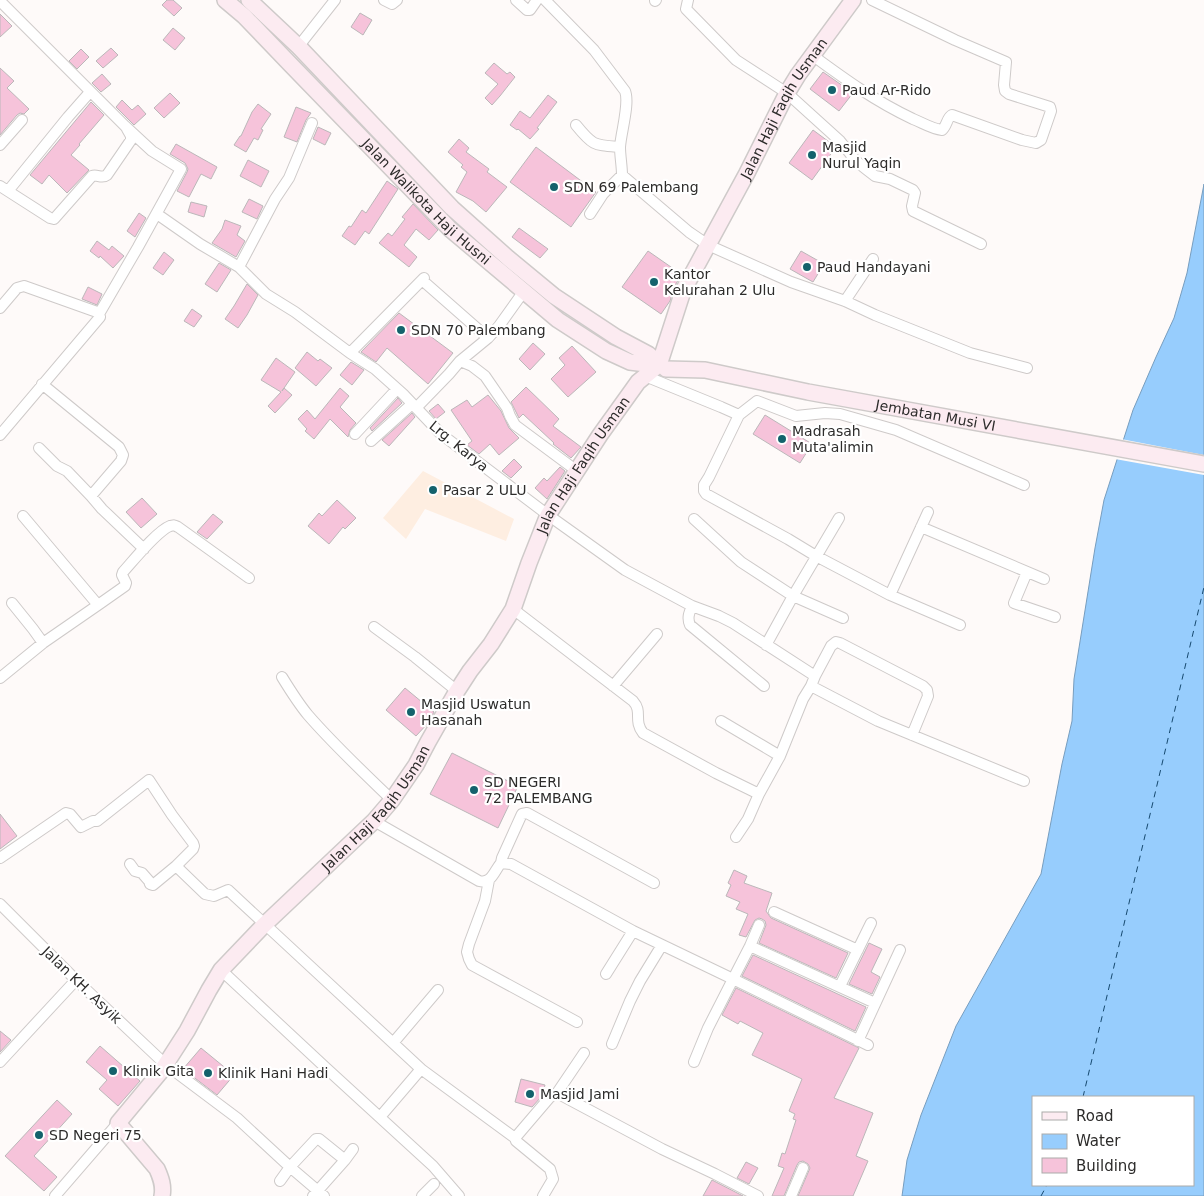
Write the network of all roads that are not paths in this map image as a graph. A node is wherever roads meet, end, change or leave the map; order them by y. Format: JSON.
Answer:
{"nodes":[{"id":1,"x":225,"y":0,"type":"edge"},
{"id":2,"x":334,"y":0,"type":"edge"},
{"id":3,"x":384,"y":0,"type":"edge"},
{"id":4,"x":397,"y":0,"type":"edge"},
{"id":5,"x":516,"y":0,"type":"edge"},
{"id":6,"x":537,"y":0,"type":"edge"},
{"id":7,"x":545,"y":0,"type":"edge"},
{"id":8,"x":688,"y":0,"type":"edge"},
{"id":9,"x":853,"y":0,"type":"edge"},
{"id":10,"x":872,"y":0,"type":"edge"},
{"id":11,"x":0,"y":1,"type":"edge"},
{"id":12,"x":251,"y":5,"type":"edge"},
{"id":13,"x":298,"y":47,"type":"junction"},
{"id":14,"x":812,"y":55,"type":"junction"},
{"id":15,"x":90,"y":92,"type":"junction"},
{"id":16,"x":787,"y":93,"type":"junction"},
{"id":17,"x":22,"y":120,"type":"dead end"},
{"id":18,"x":312,"y":123,"type":"dead end"},
{"id":19,"x":576,"y":125,"type":"dead end"},
{"id":20,"x":125,"y":126,"type":"junction"},
{"id":21,"x":0,"y":144,"type":"edge"},
{"id":22,"x":620,"y":147,"type":"junction"},
{"id":23,"x":622,"y":175,"type":"junction"},
{"id":24,"x":4,"y":189,"type":"edge"},
{"id":25,"x":157,"y":214,"type":"junction"},
{"id":26,"x":590,"y":214,"type":"dead end"},
{"id":27,"x":981,"y":244,"type":"dead end"},
{"id":28,"x":708,"y":245,"type":"junction"},
{"id":29,"x":873,"y":258,"type":"dead end"},
{"id":30,"x":239,"y":267,"type":"junction"},
{"id":31,"x":524,"y":291,"type":"junction"},
{"id":32,"x":844,"y":301,"type":"junction"},
{"id":33,"x":0,"y":308,"type":"edge"},
{"id":34,"x":99,"y":314,"type":"junction"},
{"id":35,"x":488,"y":338,"type":"junction"},
{"id":36,"x":350,"y":354,"type":"junction"},
{"id":37,"x":460,"y":361,"type":"junction"},
{"id":38,"x":656,"y":367,"type":"junction"},
{"id":39,"x":1028,"y":368,"type":"dead end"},
{"id":40,"x":42,"y":384,"type":"junction"},
{"id":41,"x":397,"y":389,"type":"junction"},
{"id":42,"x":414,"y":406,"type":"junction"},
{"id":43,"x":739,"y":415,"type":"junction"},
{"id":44,"x":355,"y":434,"type":"dead end"},
{"id":45,"x":0,"y":435,"type":"edge"},
{"id":46,"x":371,"y":441,"type":"dead end"},
{"id":47,"x":39,"y":448,"type":"dead end"},
{"id":48,"x":1204,"y":464,"type":"edge"},
{"id":49,"x":577,"y":471,"type":"junction"},
{"id":50,"x":1024,"y":485,"type":"dead end"},
{"id":51,"x":91,"y":496,"type":"junction"},
{"id":52,"x":928,"y":512,"type":"dead end"},
{"id":53,"x":548,"y":515,"type":"junction"},
{"id":54,"x":22,"y":516,"type":"dead end"},
{"id":55,"x":839,"y":518,"type":"dead end"},
{"id":56,"x":694,"y":520,"type":"dead end"},
{"id":57,"x":921,"y":527,"type":"junction"},
{"id":58,"x":144,"y":549,"type":"junction"},
{"id":59,"x":816,"y":556,"type":"junction"},
{"id":60,"x":1026,"y":572,"type":"junction"},
{"id":61,"x":249,"y":578,"type":"dead end"},
{"id":62,"x":1044,"y":579,"type":"dead end"},
{"id":63,"x":890,"y":595,"type":"junction"},
{"id":64,"x":793,"y":596,"type":"junction"},
{"id":65,"x":12,"y":603,"type":"dead end"},
{"id":66,"x":98,"y":605,"type":"junction"},
{"id":67,"x":692,"y":606,"type":"junction"},
{"id":68,"x":513,"y":609,"type":"junction"},
{"id":69,"x":1055,"y":617,"type":"dead end"},
{"id":70,"x":843,"y":618,"type":"dead end"},
{"id":71,"x":960,"y":625,"type":"dead end"},
{"id":72,"x":374,"y":627,"type":"dead end"},
{"id":73,"x":657,"y":634,"type":"dead end"},
{"id":74,"x":43,"y":643,"type":"junction"},
{"id":75,"x":766,"y":645,"type":"junction"},
{"id":76,"x":282,"y":677,"type":"dead end"},
{"id":77,"x":0,"y":678,"type":"edge"},
{"id":78,"x":813,"y":681,"type":"junction"},
{"id":79,"x":613,"y":686,"type":"junction"},
{"id":80,"x":764,"y":686,"type":"dead end"},
{"id":81,"x":457,"y":691,"type":"junction"},
{"id":82,"x":721,"y":721,"type":"dead end"},
{"id":83,"x":912,"y":735,"type":"junction"},
{"id":84,"x":780,"y":756,"type":"junction"},
{"id":85,"x":1024,"y":781,"type":"dead end"},
{"id":86,"x":759,"y":794,"type":"junction"},
{"id":87,"x":392,"y":800,"type":"junction"},
{"id":88,"x":374,"y":821,"type":"junction"},
{"id":89,"x":736,"y":837,"type":"dead end"},
{"id":90,"x":0,"y":858,"type":"edge"},
{"id":91,"x":501,"y":863,"type":"junction"},
{"id":92,"x":130,"y":864,"type":"dead end"},
{"id":93,"x":176,"y":866,"type":"junction"},
{"id":94,"x":489,"y":880,"type":"junction"},
{"id":95,"x":654,"y":883,"type":"dead end"},
{"id":96,"x":0,"y":904,"type":"edge"},
{"id":97,"x":774,"y":912,"type":"dead end"},
{"id":98,"x":871,"y":923,"type":"dead end"},
{"id":99,"x":264,"y":925,"type":"junction"},
{"id":100,"x":759,"y":925,"type":"dead end"},
{"id":101,"x":633,"y":931,"type":"junction"},
{"id":102,"x":662,"y":945,"type":"junction"},
{"id":103,"x":750,"y":946,"type":"junction"},
{"id":104,"x":858,"y":950,"type":"junction"},
{"id":105,"x":900,"y":950,"type":"dead end"},
{"id":106,"x":220,"y":972,"type":"junction"},
{"id":107,"x":606,"y":974,"type":"dead end"},
{"id":108,"x":732,"y":979,"type":"junction"},
{"id":109,"x":76,"y":980,"type":"junction"},
{"id":110,"x":840,"y":986,"type":"junction"},
{"id":111,"x":438,"y":990,"type":"dead end"},
{"id":112,"x":875,"y":1003,"type":"junction"},
{"id":113,"x":577,"y":1022,"type":"dead end"},
{"id":114,"x":393,"y":1043,"type":"junction"},
{"id":115,"x":612,"y":1044,"type":"dead end"},
{"id":116,"x":584,"y":1053,"type":"dead end"},
{"id":117,"x":0,"y":1062,"type":"edge"},
{"id":118,"x":694,"y":1062,"type":"dead end"},
{"id":119,"x":165,"y":1064,"type":"junction"},
{"id":120,"x":420,"y":1069,"type":"junction"},
{"id":121,"x":557,"y":1093,"type":"junction"},
{"id":122,"x":380,"y":1117,"type":"junction"},
{"id":123,"x":118,"y":1123,"type":"junction"},
{"id":124,"x":514,"y":1138,"type":"junction"},
{"id":125,"x":353,"y":1149,"type":"dead end"},
{"id":126,"x":345,"y":1160,"type":"junction"},
{"id":127,"x":290,"y":1167,"type":"junction"},
{"id":128,"x":803,"y":1168,"type":"dead end"},
{"id":129,"x":280,"y":1181,"type":"dead end"},
{"id":130,"x":434,"y":1184,"type":"dead end"},
{"id":131,"x":319,"y":1194,"type":"edge"},
{"id":132,"x":55,"y":1196,"type":"edge"},
{"id":133,"x":162,"y":1196,"type":"edge"},
{"id":134,"x":422,"y":1196,"type":"edge"},
{"id":135,"x":459,"y":1196,"type":"edge"},
{"id":136,"x":542,"y":1196,"type":"edge"},
{"id":137,"x":758,"y":1196,"type":"edge"},
{"id":138,"x":791,"y":1196,"type":"edge"}],
"edges":[{"from":1,"to":12,"type":"street","name":"Jalan Walikota Haji Husni"},
{"from":2,"to":13,"type":"street"},
{"from":3,"to":4,"type":"street"},
{"from":5,"to":6,"type":"street"},
{"from":7,"to":22,"type":"street"},
{"from":8,"to":16,"type":"street"},
{"from":9,"to":14,"type":"street","name":"Jalan Haji Faqih Usman"},
{"from":10,"to":14,"type":"street"},
{"from":11,"to":15,"type":"street"},
{"from":12,"to":13,"type":"street","name":"Jalan Walikota Haji Husni"},
{"from":12,"to":31,"type":"street","name":"Jalan Walikota Haji Husni"},
{"from":13,"to":38,"type":"street","name":"Jalan Walikota Haji Husni"},
{"from":14,"to":16,"type":"street","name":"Jalan Haji Faqih Usman"},
{"from":15,"to":20,"type":"street"},
{"from":15,"to":24,"type":"street"},
{"from":16,"to":27,"type":"street"},
{"from":16,"to":28,"type":"street","name":"Jalan Haji Faqih Usman"},
{"from":17,"to":21,"type":"street"},
{"from":18,"to":30,"type":"street"},
{"from":19,"to":22,"type":"street"},
{"from":20,"to":24,"type":"street"},
{"from":20,"to":25,"type":"street"},
{"from":22,"to":23,"type":"street"},
{"from":23,"to":26,"type":"street"},
{"from":23,"to":28,"type":"street"},
{"from":25,"to":30,"type":"street","name":"Lrg. Karya"},
{"from":25,"to":34,"type":"street"},
{"from":28,"to":32,"type":"street"},
{"from":28,"to":38,"type":"street","name":"Jalan Haji Faqih Usman"},
{"from":29,"to":32,"type":"street"},
{"from":30,"to":36,"type":"street","name":"Lrg. Karya"},
{"from":31,"to":35,"type":"street"},
{"from":31,"to":38,"type":"street","name":"Jalan Walikota Haji Husni"},
{"from":32,"to":39,"type":"street"},
{"from":33,"to":34,"type":"street"},
{"from":34,"to":40,"type":"street"},
{"from":35,"to":36,"type":"street"},
{"from":35,"to":37,"type":"street"},
{"from":36,"to":41,"type":"street","name":"Lrg. Karya"},
{"from":37,"to":42,"type":"street"},
{"from":37,"to":49,"type":"street"},
{"from":38,"to":43,"type":"street"},
{"from":38,"to":48,"type":"street","name":"Jembatan Musi VI"},
{"from":38,"to":49,"type":"street","name":"Jalan Haji Faqih Usman"},
{"from":40,"to":45,"type":"street"},
{"from":40,"to":51,"type":"street"},
{"from":41,"to":42,"type":"street","name":"Lrg. Karya"},
{"from":41,"to":44,"type":"street"},
{"from":42,"to":46,"type":"street"},
{"from":42,"to":53,"type":"street","name":"Lrg. Karya"},
{"from":43,"to":50,"type":"street"},
{"from":43,"to":59,"type":"street"},
{"from":47,"to":51,"type":"street"},
{"from":49,"to":53,"type":"street","name":"Jalan Haji Faqih Usman"},
{"from":51,"to":58,"type":"street"},
{"from":52,"to":57,"type":"street"},
{"from":53,"to":67,"type":"street","name":"Lrg. Karya"},
{"from":53,"to":68,"type":"street","name":"Jalan Haji Faqih Usman"},
{"from":54,"to":66,"type":"street"},
{"from":55,"to":59,"type":"street"},
{"from":56,"to":64,"type":"street"},
{"from":57,"to":60,"type":"street"},
{"from":57,"to":63,"type":"street"},
{"from":58,"to":61,"type":"street"},
{"from":58,"to":66,"type":"street"},
{"from":59,"to":63,"type":"street"},
{"from":59,"to":64,"type":"street"},
{"from":60,"to":62,"type":"street"},
{"from":60,"to":69,"type":"street"},
{"from":63,"to":71,"type":"street"},
{"from":64,"to":70,"type":"street"},
{"from":64,"to":75,"type":"street"},
{"from":65,"to":74,"type":"street"},
{"from":66,"to":74,"type":"street"},
{"from":67,"to":75,"type":"street","name":"Lrg. Karya"},
{"from":67,"to":80,"type":"street"},
{"from":68,"to":79,"type":"street"},
{"from":68,"to":81,"type":"street","name":"Jalan Haji Faqih Usman"},
{"from":72,"to":81,"type":"street"},
{"from":73,"to":79,"type":"street"},
{"from":74,"to":77,"type":"street"},
{"from":75,"to":78,"type":"street","name":"Lrg. Karya"},
{"from":76,"to":87,"type":"street"},
{"from":78,"to":83,"type":"street","name":"Lrg. Karya"},
{"from":78,"to":83,"type":"street"},
{"from":78,"to":84,"type":"street"},
{"from":79,"to":86,"type":"street"},
{"from":81,"to":87,"type":"street","name":"Jalan Haji Faqih Usman"},
{"from":82,"to":84,"type":"street"},
{"from":83,"to":85,"type":"street","name":"Lrg. Karya"},
{"from":84,"to":86,"type":"street"},
{"from":86,"to":89,"type":"street"},
{"from":87,"to":88,"type":"street","name":"Jalan Haji Faqih Usman"},
{"from":88,"to":94,"type":"street"},
{"from":88,"to":99,"type":"street","name":"Jalan Haji Faqih Usman"},
{"from":90,"to":93,"type":"street"},
{"from":91,"to":94,"type":"street"},
{"from":91,"to":95,"type":"street"},
{"from":91,"to":101,"type":"street"},
{"from":92,"to":93,"type":"street"},
{"from":93,"to":99,"type":"street"},
{"from":94,"to":113,"type":"street"},
{"from":96,"to":109,"type":"street","name":"Jalan KH. Asyik"},
{"from":97,"to":104,"type":"street"},
{"from":98,"to":104,"type":"street"},
{"from":99,"to":106,"type":"street","name":"Jalan Haji Faqih Usman"},
{"from":99,"to":114,"type":"street"},
{"from":100,"to":103,"type":"street"},
{"from":101,"to":102,"type":"street"},
{"from":101,"to":107,"type":"street"},
{"from":102,"to":108,"type":"street"},
{"from":102,"to":115,"type":"street"},
{"from":103,"to":108,"type":"street"},
{"from":103,"to":110,"type":"street"},
{"from":104,"to":110,"type":"street"},
{"from":105,"to":112,"type":"street"},
{"from":106,"to":119,"type":"street","name":"Jalan Haji Faqih Usman"},
{"from":106,"to":122,"type":"street"},
{"from":108,"to":112,"type":"street"},
{"from":108,"to":118,"type":"street"},
{"from":109,"to":117,"type":"street"},
{"from":109,"to":119,"type":"street","name":"Jalan KH. Asyik"},
{"from":110,"to":112,"type":"street"},
{"from":111,"to":114,"type":"street"},
{"from":114,"to":120,"type":"street"},
{"from":116,"to":121,"type":"street"},
{"from":119,"to":123,"type":"street","name":"Jalan Haji Faqih Usman"},
{"from":119,"to":127,"type":"street","name":"Jalan KH. Asyik"},
{"from":120,"to":122,"type":"street"},
{"from":120,"to":124,"type":"street"},
{"from":121,"to":124,"type":"street"},
{"from":121,"to":137,"type":"street"},
{"from":122,"to":135,"type":"street"},
{"from":123,"to":132,"type":"street"},
{"from":123,"to":133,"type":"street"},
{"from":124,"to":136,"type":"street"},
{"from":125,"to":126,"type":"street"},
{"from":126,"to":127,"type":"street"},
{"from":126,"to":131,"type":"street"},
{"from":127,"to":129,"type":"street"},
{"from":127,"to":131,"type":"street","name":"Jalan KH. Asyik"},
{"from":128,"to":138,"type":"street"},
{"from":130,"to":134,"type":"street"}]}
